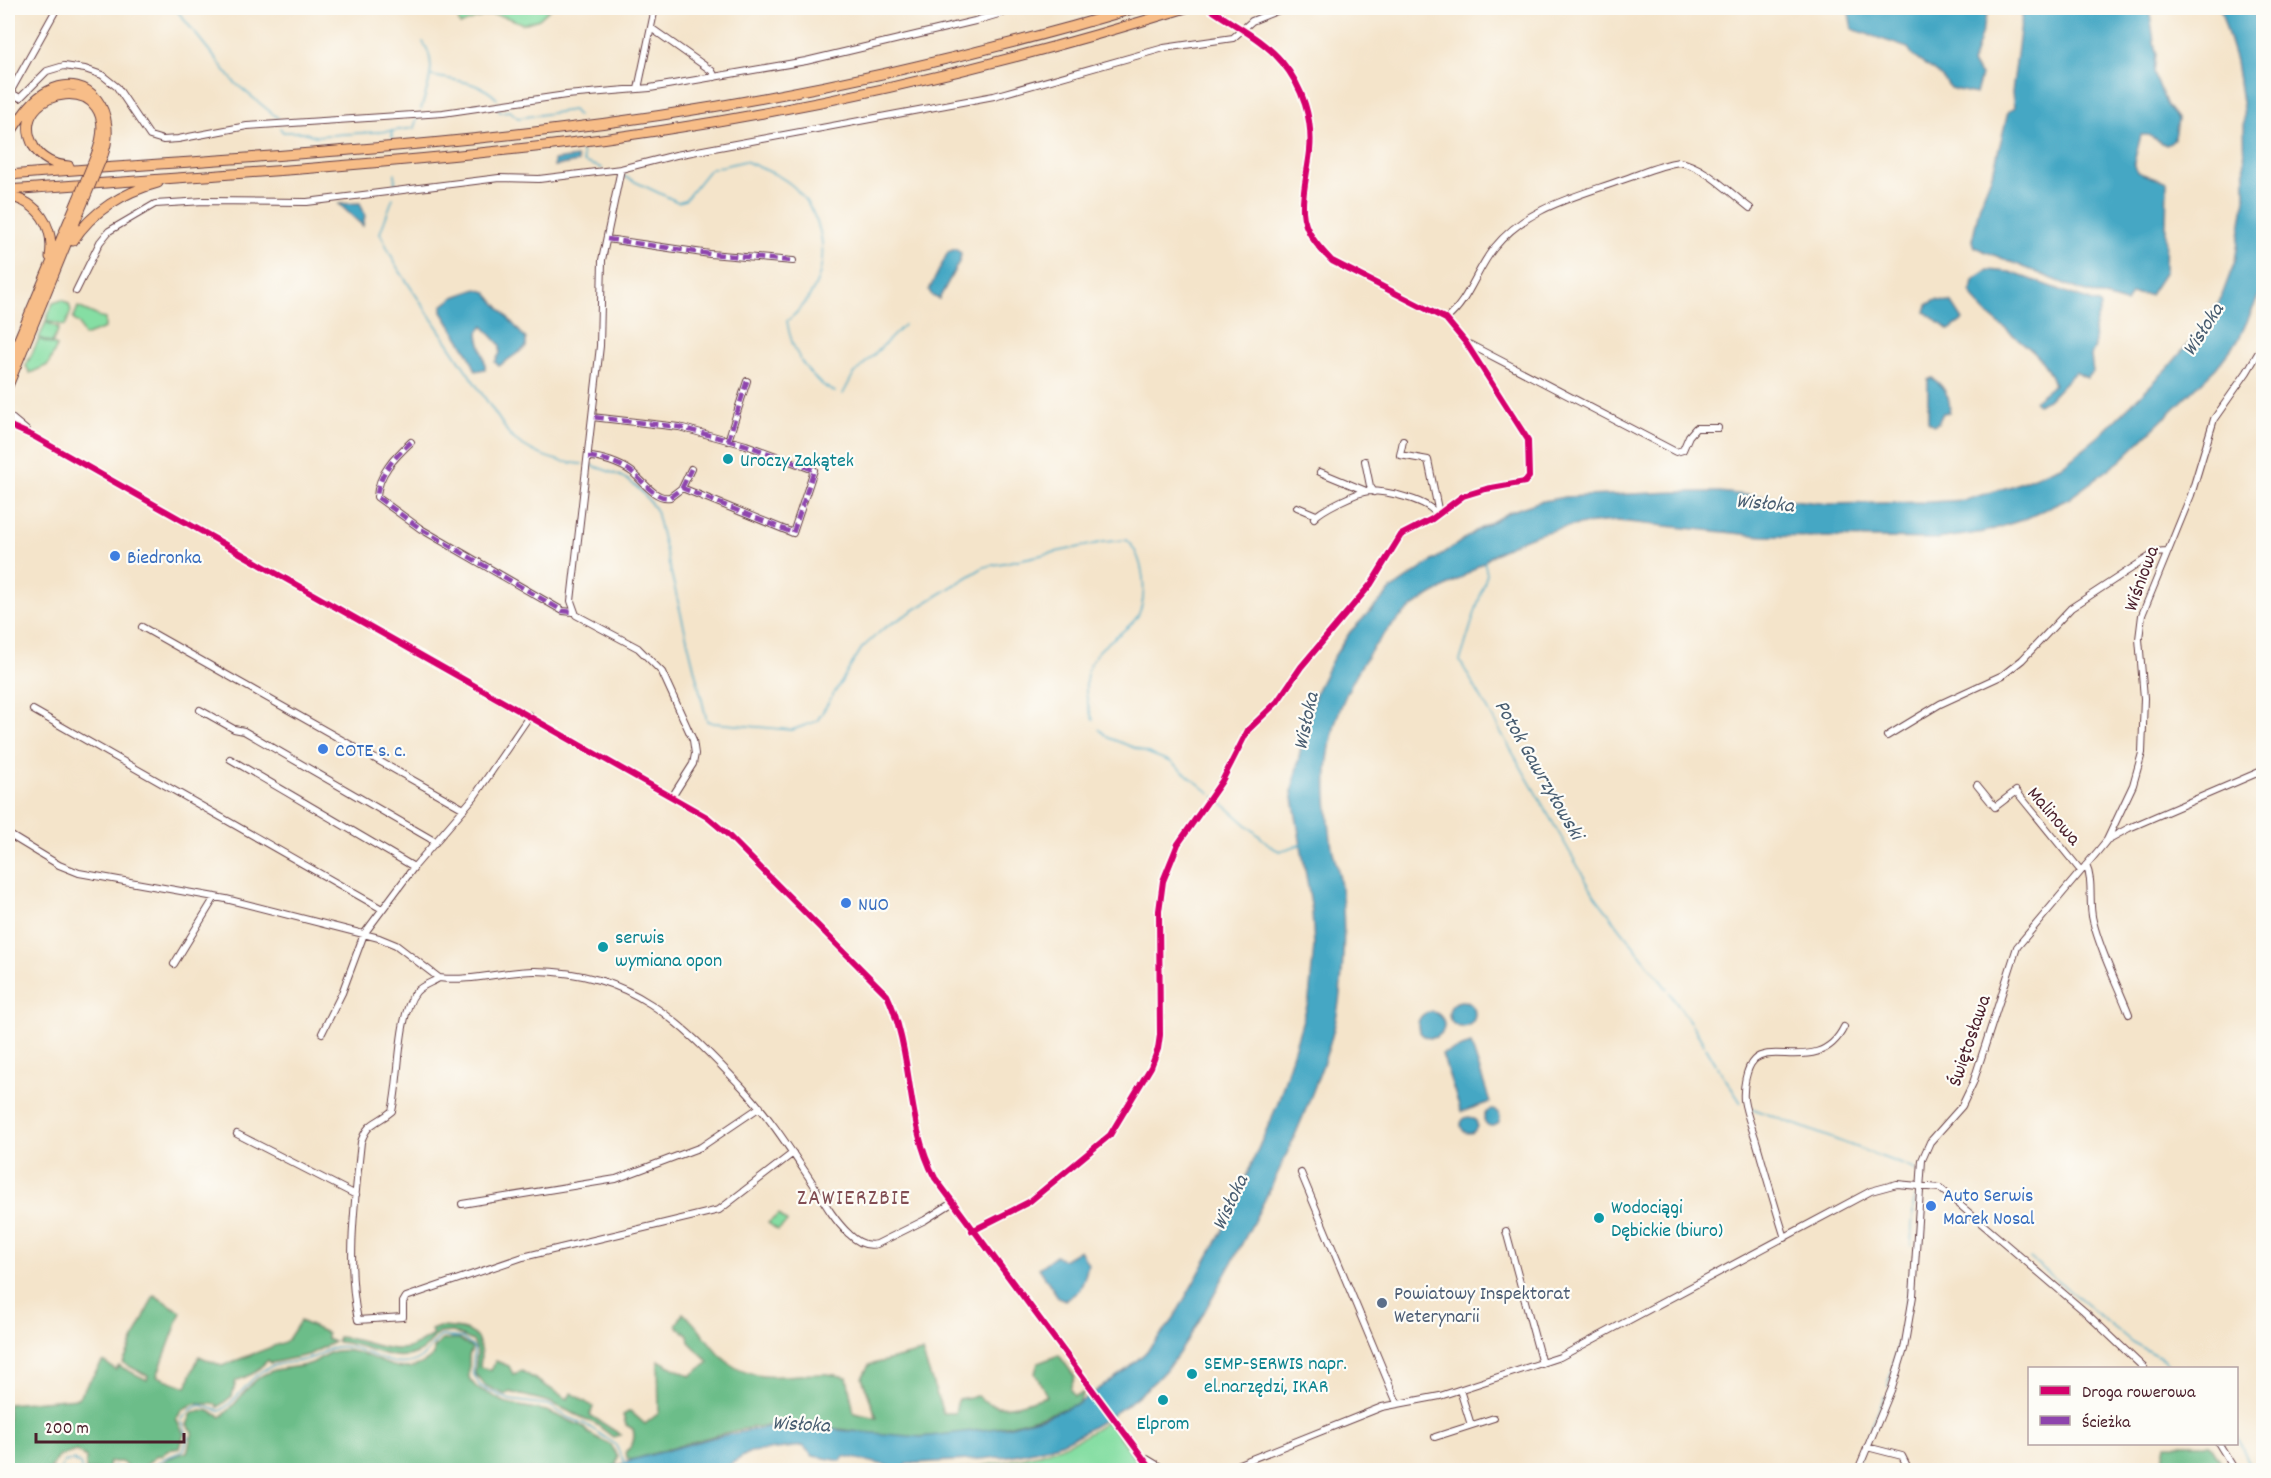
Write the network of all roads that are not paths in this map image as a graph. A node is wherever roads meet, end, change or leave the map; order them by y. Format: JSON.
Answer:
{"nodes":[{"id":1,"x":57,"y":8,"type":"edge"},
{"id":2,"x":656,"y":8,"type":"edge"},
{"id":3,"x":1020,"y":8,"type":"edge"},
{"id":4,"x":1136,"y":8,"type":"edge"},
{"id":5,"x":1186,"y":8,"type":"edge"},
{"id":6,"x":1209,"y":8,"type":"edge"},
{"id":7,"x":1284,"y":8,"type":"edge"},
{"id":8,"x":651,"y":28,"type":"junction"},
{"id":9,"x":1241,"y":30,"type":"junction"},
{"id":10,"x":715,"y":76,"type":"junction"},
{"id":11,"x":638,"y":89,"type":"junction"},
{"id":12,"x":8,"y":93,"type":"edge"},
{"id":13,"x":8,"y":136,"type":"edge"},
{"id":14,"x":100,"y":155,"type":"junction"},
{"id":15,"x":103,"y":168,"type":"junction"},
{"id":16,"x":621,"y":169,"type":"junction"},
{"id":17,"x":8,"y":175,"type":"edge"},
{"id":18,"x":193,"y":176,"type":"junction"},
{"id":19,"x":8,"y":190,"type":"edge"},
{"id":20,"x":8,"y":196,"type":"edge"},
{"id":21,"x":82,"y":199,"type":"junction"},
{"id":22,"x":1750,"y":208,"type":"dead end"},
{"id":23,"x":607,"y":238,"type":"junction"},
{"id":24,"x":60,"y":261,"type":"junction"},
{"id":25,"x":793,"y":261,"type":"dead end"},
{"id":26,"x":45,"y":277,"type":"junction"},
{"id":27,"x":76,"y":291,"type":"dead end"},
{"id":28,"x":1446,"y":319,"type":"junction"},
{"id":29,"x":1466,"y":343,"type":"junction"},
{"id":30,"x":2264,"y":343,"type":"edge"},
{"id":31,"x":8,"y":365,"type":"edge"},
{"id":32,"x":747,"y":381,"type":"dead end"},
{"id":33,"x":8,"y":386,"type":"edge"},
{"id":34,"x":8,"y":415,"type":"edge"},
{"id":35,"x":592,"y":417,"type":"junction"},
{"id":36,"x":8,"y":425,"type":"edge"},
{"id":37,"x":1718,"y":428,"type":"dead end"},
{"id":38,"x":33,"y":436,"type":"junction"},
{"id":39,"x":728,"y":441,"type":"junction"},
{"id":40,"x":1403,"y":441,"type":"dead end"},
{"id":41,"x":411,"y":442,"type":"dead end"},
{"id":42,"x":588,"y":457,"type":"junction"},
{"id":43,"x":1365,"y":461,"type":"dead end"},
{"id":44,"x":691,"y":469,"type":"dead end"},
{"id":45,"x":1320,"y":472,"type":"dead end"},
{"id":46,"x":682,"y":488,"type":"junction"},
{"id":47,"x":1371,"y":491,"type":"junction"},
{"id":48,"x":1298,"y":507,"type":"dead end"},
{"id":49,"x":1438,"y":515,"type":"junction"},
{"id":50,"x":2166,"y":552,"type":"junction"},
{"id":51,"x":573,"y":612,"type":"junction"},
{"id":52,"x":142,"y":627,"type":"dead end"},
{"id":53,"x":33,"y":710,"type":"dead end"},
{"id":54,"x":200,"y":710,"type":"dead end"},
{"id":55,"x":530,"y":715,"type":"junction"},
{"id":56,"x":1887,"y":736,"type":"dead end"},
{"id":57,"x":230,"y":759,"type":"dead end"},
{"id":58,"x":2264,"y":770,"type":"edge"},
{"id":59,"x":1977,"y":785,"type":"dead end"},
{"id":60,"x":672,"y":796,"type":"junction"},
{"id":61,"x":464,"y":809,"type":"junction"},
{"id":62,"x":8,"y":834,"type":"edge"},
{"id":63,"x":2107,"y":840,"type":"junction"},
{"id":64,"x":436,"y":842,"type":"junction"},
{"id":65,"x":2086,"y":865,"type":"junction"},
{"id":66,"x":414,"y":867,"type":"junction"},
{"id":67,"x":2081,"y":871,"type":"junction"},
{"id":68,"x":215,"y":897,"type":"junction"},
{"id":69,"x":382,"y":909,"type":"junction"},
{"id":70,"x":364,"y":934,"type":"junction"},
{"id":71,"x":174,"y":964,"type":"dead end"},
{"id":72,"x":439,"y":978,"type":"junction"},
{"id":73,"x":2129,"y":1014,"type":"dead end"},
{"id":74,"x":1844,"y":1027,"type":"dead end"},
{"id":75,"x":322,"y":1033,"type":"dead end"},
{"id":76,"x":760,"y":1107,"type":"junction"},
{"id":77,"x":237,"y":1134,"type":"dead end"},
{"id":78,"x":793,"y":1153,"type":"junction"},
{"id":79,"x":1301,"y":1173,"type":"dead end"},
{"id":80,"x":1918,"y":1184,"type":"junction"},
{"id":81,"x":356,"y":1195,"type":"junction"},
{"id":82,"x":952,"y":1203,"type":"junction"},
{"id":83,"x":462,"y":1204,"type":"dead end"},
{"id":84,"x":972,"y":1231,"type":"junction"},
{"id":85,"x":1506,"y":1231,"type":"dead end"},
{"id":86,"x":1785,"y":1238,"type":"junction"},
{"id":87,"x":1542,"y":1365,"type":"junction"},
{"id":88,"x":2143,"y":1367,"type":"edge"},
{"id":89,"x":1460,"y":1390,"type":"junction"},
{"id":90,"x":1397,"y":1403,"type":"junction"},
{"id":91,"x":1494,"y":1418,"type":"dead end"},
{"id":92,"x":1471,"y":1425,"type":"junction"},
{"id":93,"x":1434,"y":1437,"type":"dead end"},
{"id":94,"x":2220,"y":1445,"type":"edge"},
{"id":95,"x":1867,"y":1447,"type":"junction"},
{"id":96,"x":1142,"y":1454,"type":"junction"},
{"id":97,"x":1159,"y":1469,"type":"edge"},
{"id":98,"x":1152,"y":1470,"type":"edge"},
{"id":99,"x":1170,"y":1470,"type":"edge"},
{"id":100,"x":1224,"y":1470,"type":"edge"},
{"id":101,"x":1858,"y":1470,"type":"edge"},
{"id":102,"x":1909,"y":1470,"type":"edge"},
{"id":103,"x":2235,"y":1470,"type":"edge"}],
"edges":[{"from":1,"to":12,"type":"street"},
{"from":2,"to":8,"type":"street"},
{"from":3,"to":10,"type":"street"},
{"from":4,"to":15,"type":"highway"},
{"from":5,"to":18,"type":"highway"},
{"from":6,"to":9,"type":"street"},
{"from":7,"to":9,"type":"street"},
{"from":8,"to":10,"type":"street"},
{"from":8,"to":11,"type":"street"},
{"from":9,"to":16,"type":"street"},
{"from":9,"to":28,"type":"street"},
{"from":10,"to":11,"type":"street"},
{"from":11,"to":12,"type":"street"},
{"from":13,"to":14,"type":"highway"},
{"from":14,"to":15,"type":"highway"},
{"from":14,"to":21,"type":"highway","bridge":true},
{"from":15,"to":17,"type":"highway"},
{"from":16,"to":23,"type":"street"},
{"from":16,"to":27,"type":"street"},
{"from":18,"to":19,"type":"highway"},
{"from":18,"to":24,"type":"highway"},
{"from":20,"to":26,"type":"highway"},
{"from":21,"to":24,"type":"highway"},
{"from":21,"to":26,"type":"highway"},
{"from":22,"to":28,"type":"street"},
{"from":23,"to":25,"type":"street"},
{"from":23,"to":35,"type":"street"},
{"from":24,"to":33,"type":"highway"},
{"from":26,"to":31,"type":"highway"},
{"from":28,"to":29,"type":"street"},
{"from":29,"to":37,"type":"street"},
{"from":29,"to":49,"type":"street"},
{"from":30,"to":50,"type":"street","name":"Wiśniowa"},
{"from":32,"to":39,"type":"street"},
{"from":34,"to":38,"type":"street"},
{"from":35,"to":39,"type":"street"},
{"from":35,"to":42,"type":"street"},
{"from":36,"to":38,"type":"street"},
{"from":38,"to":55,"type":"street"},
{"from":39,"to":46,"type":"street"},
{"from":40,"to":49,"type":"street"},
{"from":41,"to":51,"type":"street"},
{"from":42,"to":46,"type":"street"},
{"from":42,"to":51,"type":"street"},
{"from":43,"to":47,"type":"street"},
{"from":44,"to":46,"type":"street"},
{"from":45,"to":47,"type":"street"},
{"from":47,"to":48,"type":"street"},
{"from":47,"to":49,"type":"street"},
{"from":49,"to":84,"type":"street"},
{"from":50,"to":56,"type":"street"},
{"from":50,"to":63,"type":"street","name":"Wiśniowa"},
{"from":51,"to":60,"type":"street"},
{"from":52,"to":61,"type":"street"},
{"from":53,"to":69,"type":"street"},
{"from":54,"to":64,"type":"street"},
{"from":55,"to":60,"type":"street"},
{"from":55,"to":61,"type":"street"},
{"from":57,"to":66,"type":"street"},
{"from":58,"to":63,"type":"street","name":"Świętosława"},
{"from":59,"to":67,"type":"street","name":"Malinowa"},
{"from":60,"to":82,"type":"street"},
{"from":61,"to":64,"type":"street"},
{"from":62,"to":68,"type":"street"},
{"from":63,"to":65,"type":"street","name":"Świętosława"},
{"from":64,"to":66,"type":"street"},
{"from":65,"to":67,"type":"street","name":"Świętosława"},
{"from":65,"to":73,"type":"street"},
{"from":66,"to":69,"type":"street"},
{"from":67,"to":80,"type":"street","name":"Świętosława"},
{"from":68,"to":70,"type":"street"},
{"from":68,"to":71,"type":"street"},
{"from":69,"to":70,"type":"street"},
{"from":70,"to":72,"type":"street"},
{"from":70,"to":75,"type":"street"},
{"from":72,"to":76,"type":"street"},
{"from":72,"to":81,"type":"street"},
{"from":74,"to":86,"type":"street"},
{"from":76,"to":78,"type":"street"},
{"from":76,"to":83,"type":"street"},
{"from":77,"to":81,"type":"street"},
{"from":78,"to":81,"type":"street"},
{"from":78,"to":82,"type":"street"},
{"from":79,"to":90,"type":"street"},
{"from":80,"to":86,"type":"street"},
{"from":80,"to":88,"type":"street"},
{"from":80,"to":95,"type":"street","name":"Świętosława"},
{"from":82,"to":84,"type":"street"},
{"from":84,"to":96,"type":"street"},
{"from":85,"to":87,"type":"street"},
{"from":86,"to":87,"type":"street"},
{"from":87,"to":89,"type":"street"},
{"from":89,"to":90,"type":"street"},
{"from":89,"to":92,"type":"street"},
{"from":90,"to":100,"type":"street"},
{"from":91,"to":92,"type":"street"},
{"from":92,"to":93,"type":"street"},
{"from":94,"to":103,"type":"street"},
{"from":95,"to":101,"type":"street","name":"Świętosława"},
{"from":95,"to":102,"type":"street"},
{"from":96,"to":97,"type":"street"},
{"from":96,"to":98,"type":"street"},
{"from":97,"to":99,"type":"street"}]}
